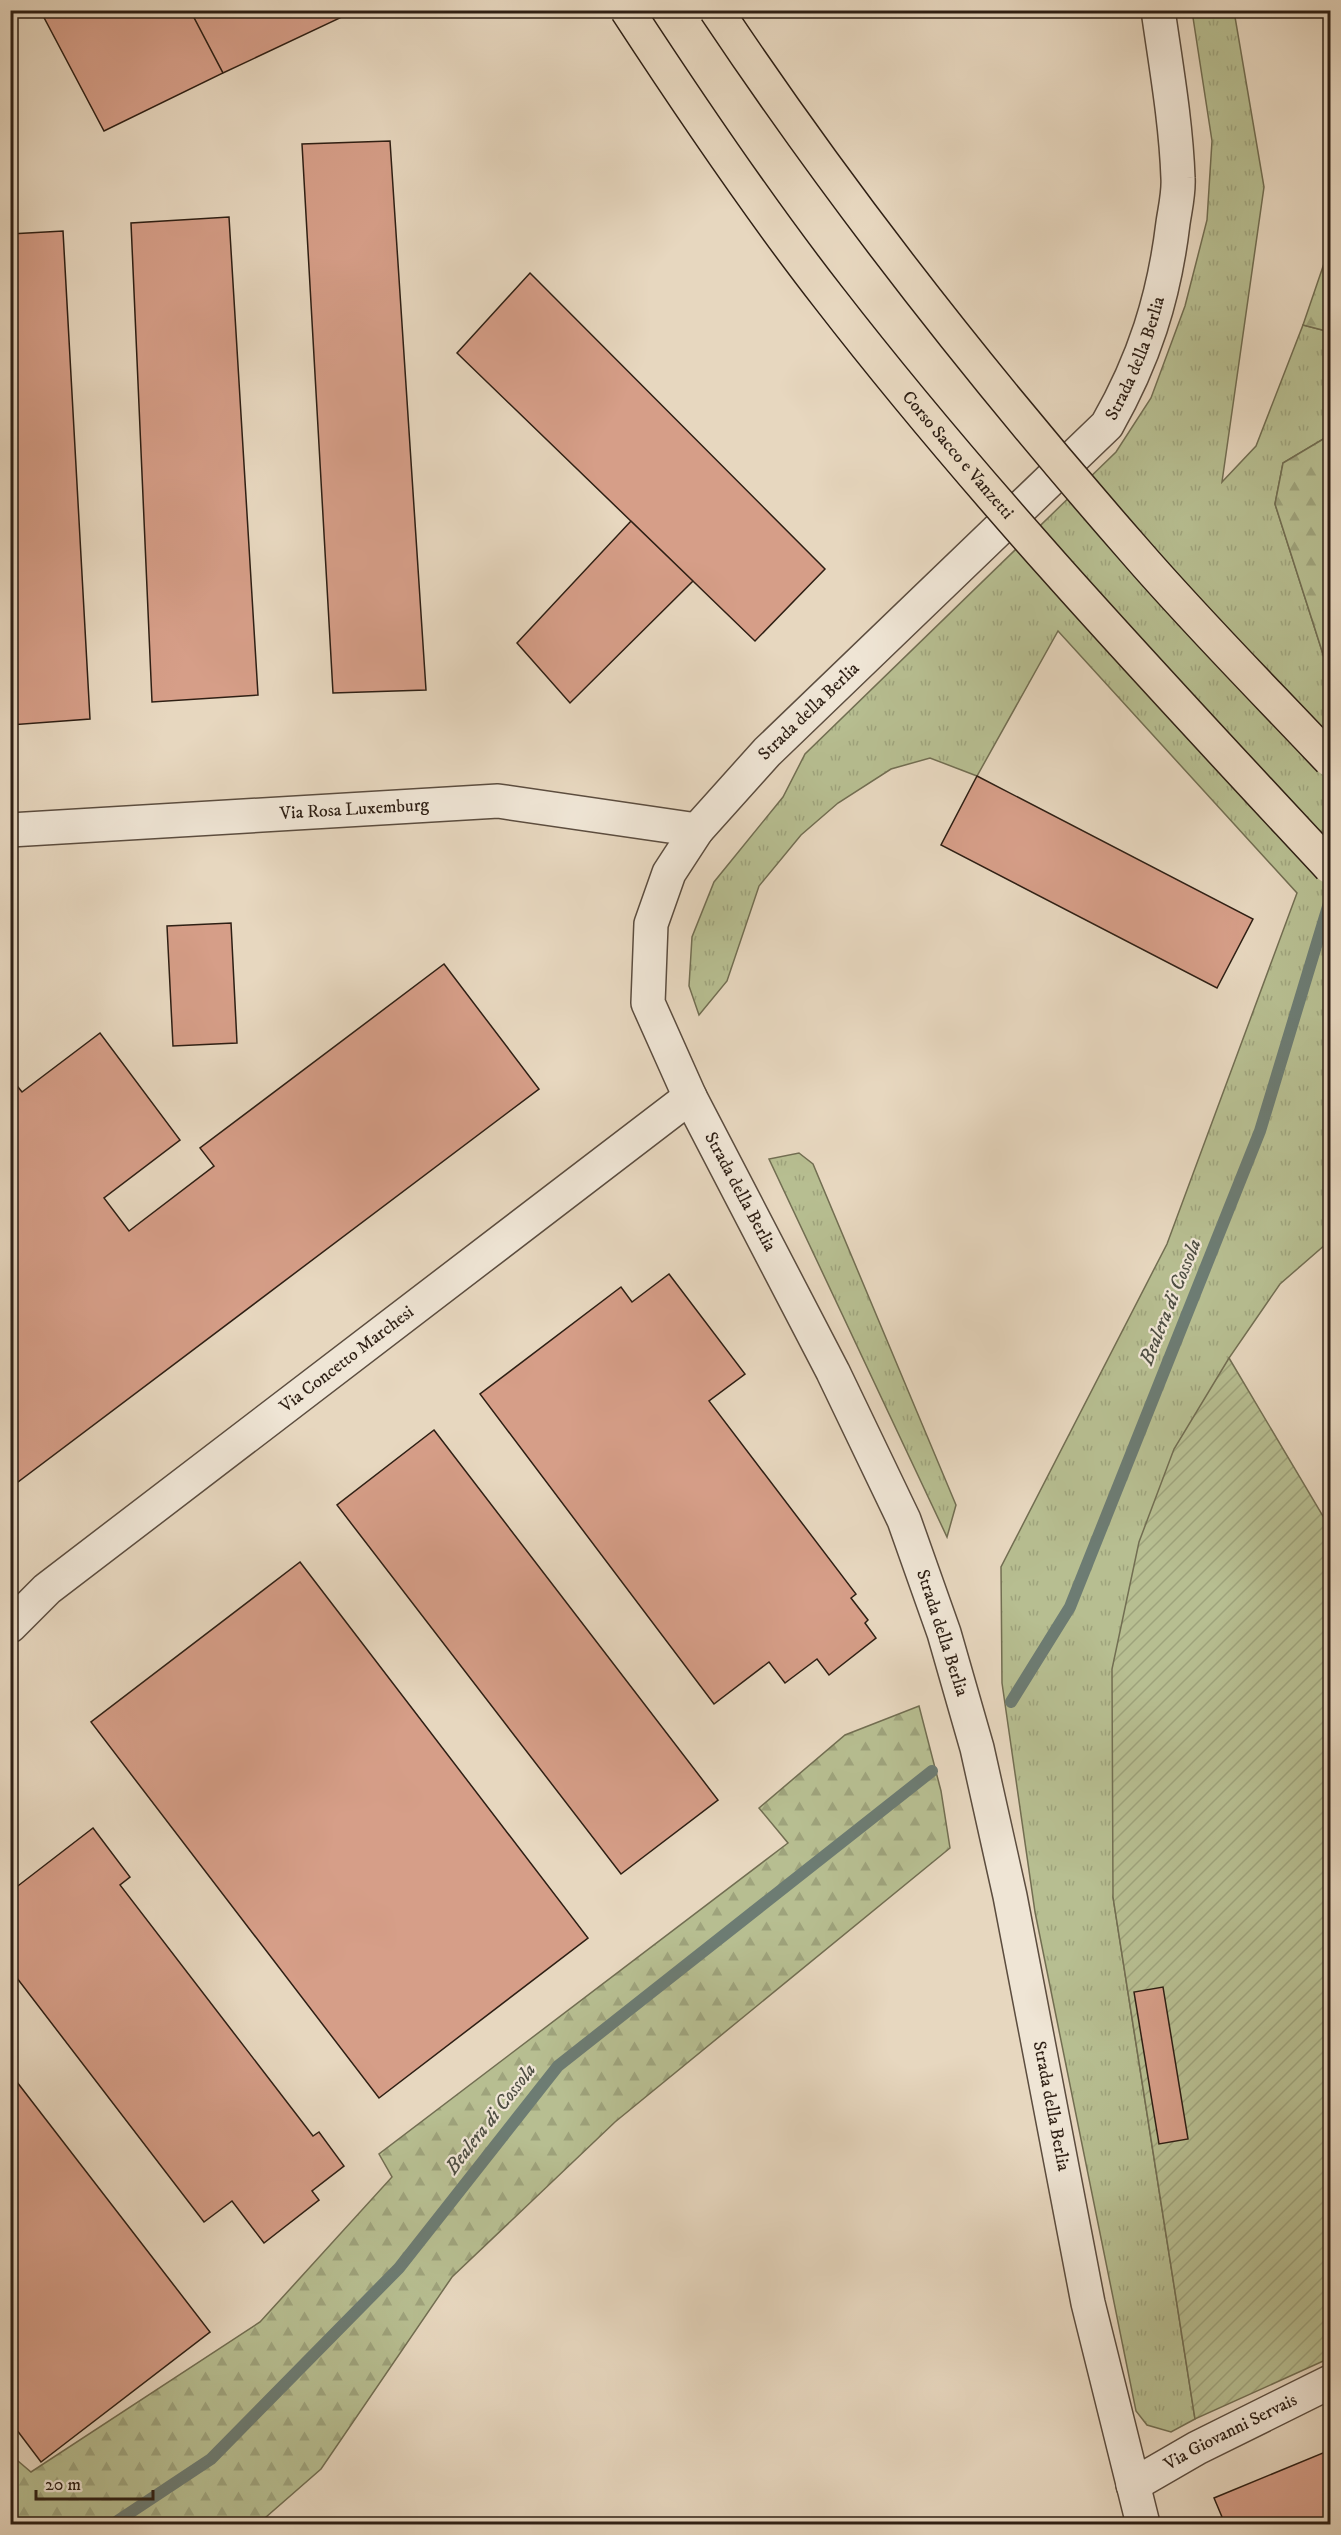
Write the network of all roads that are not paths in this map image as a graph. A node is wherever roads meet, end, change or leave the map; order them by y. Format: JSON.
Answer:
{"nodes":[{"id":1,"x":627,"y":10,"type":"edge"},
{"id":2,"x":716,"y":10,"type":"edge"},
{"id":3,"x":1158,"y":10,"type":"edge"},
{"id":4,"x":1330,"y":760,"type":"edge"},
{"id":5,"x":10,"y":830,"type":"edge"},
{"id":6,"x":697,"y":830,"type":"junction"},
{"id":7,"x":1330,"y":867,"type":"edge"},
{"id":8,"x":690,"y":1097,"type":"junction"},
{"id":9,"x":10,"y":1626,"type":"edge"},
{"id":10,"x":1330,"y":2382,"type":"edge"},
{"id":11,"x":1133,"y":2486,"type":"junction"},
{"id":12,"x":1143,"y":2524,"type":"edge"}],
"edges":[{"from":1,"to":7,"type":"main road","name":"Corso Sacco e Vanzetti","bridge":true},
{"from":2,"to":4,"type":"main road","bridge":true},
{"from":3,"to":6,"type":"street","name":"Strada della Berlia"},
{"from":5,"to":6,"type":"street","name":"Via Rosa Luxemburg"},
{"from":6,"to":8,"type":"street","name":"Strada della Berlia"},
{"from":8,"to":9,"type":"street","name":"Via Concetto Marchesi"},
{"from":8,"to":11,"type":"street","name":"Strada della Berlia"},
{"from":10,"to":11,"type":"street","name":"Via Giovanni Servais"},
{"from":11,"to":12,"type":"street","name":"Strada della Berlia"}]}
